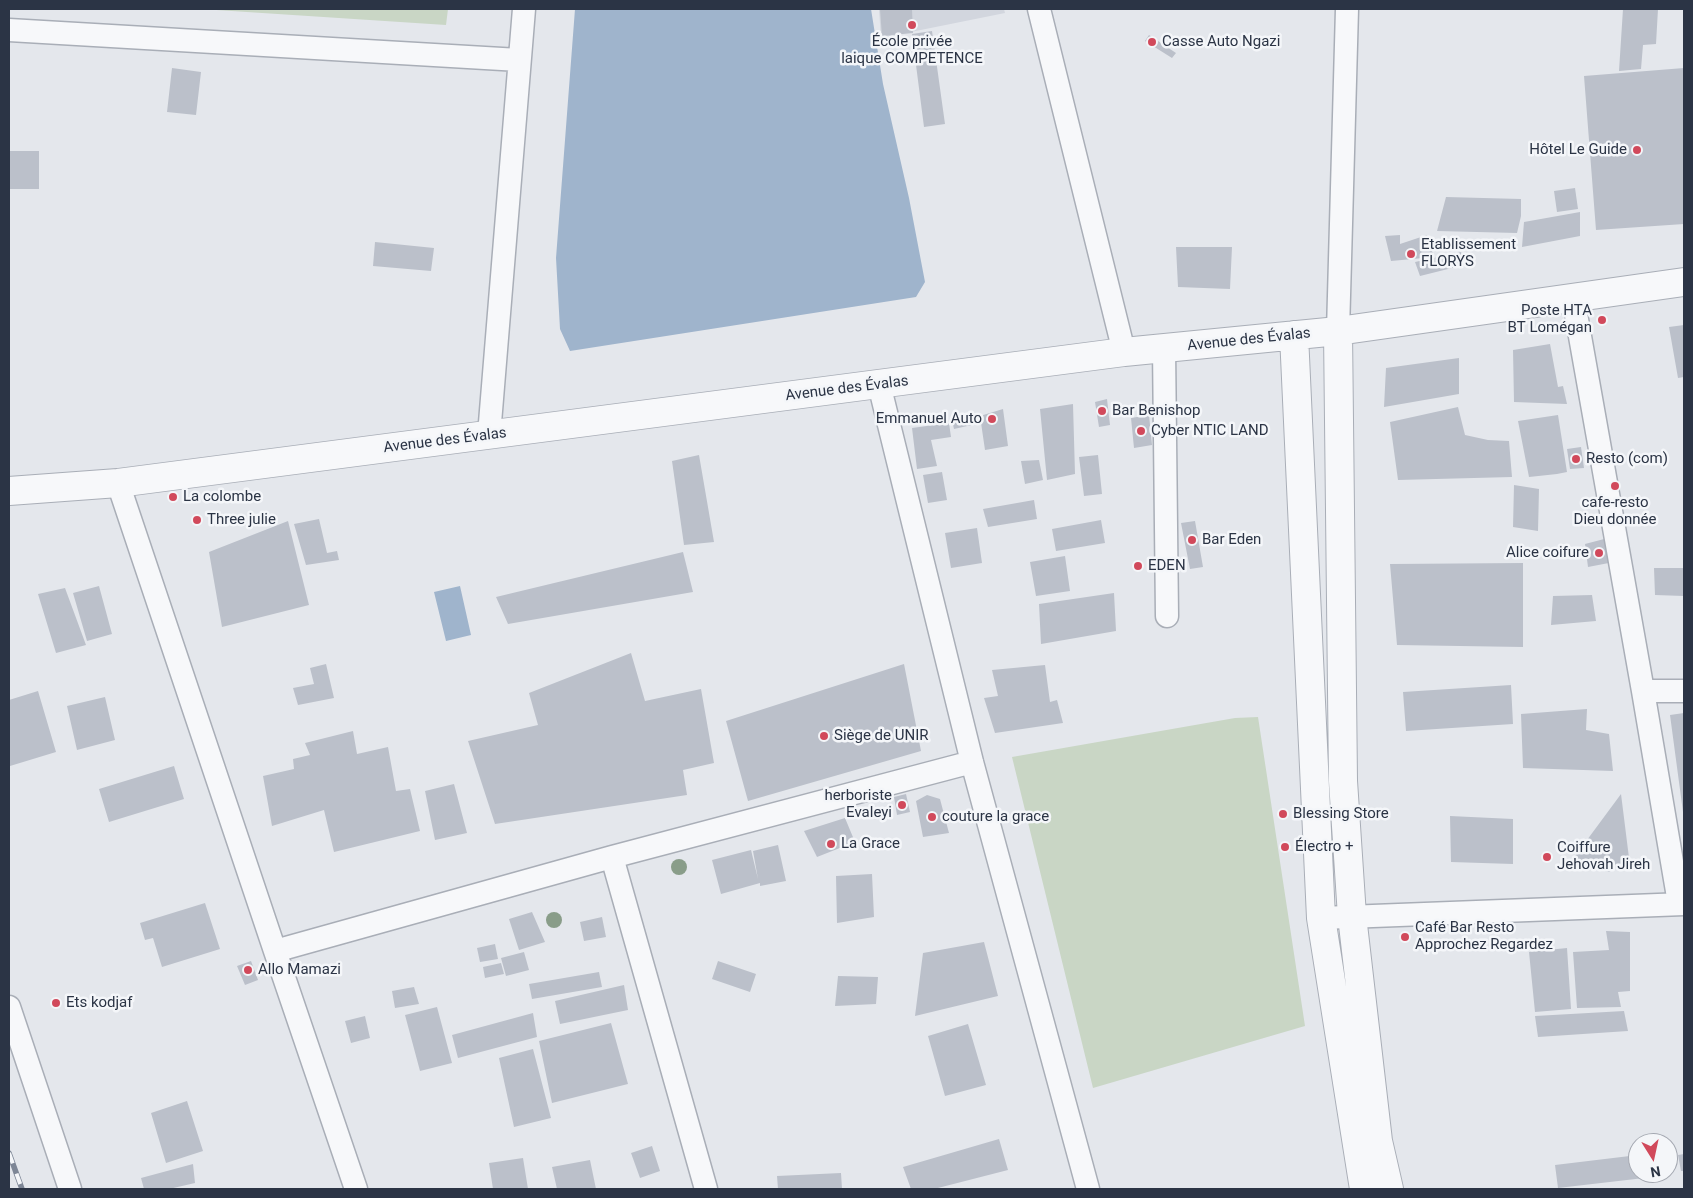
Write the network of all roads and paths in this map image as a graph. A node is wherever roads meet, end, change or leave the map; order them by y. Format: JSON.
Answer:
{"nodes":[{"id":1,"x":524,"y":9,"type":"edge"},
{"id":2,"x":1039,"y":9,"type":"edge"},
{"id":3,"x":1347,"y":9,"type":"edge"},
{"id":4,"x":9,"y":30,"type":"edge"},
{"id":5,"x":520,"y":60,"type":"junction"},
{"id":6,"x":1684,"y":282,"type":"edge"},
{"id":7,"x":1573,"y":297,"type":"junction"},
{"id":8,"x":1338,"y":331,"type":"junction"},
{"id":9,"x":1294,"y":336,"type":"junction"},
{"id":10,"x":1164,"y":348,"type":"junction"},
{"id":11,"x":1124,"y":352,"type":"junction"},
{"id":12,"x":882,"y":397,"type":"junction"},
{"id":13,"x":489,"y":435,"type":"junction"},
{"id":14,"x":118,"y":483,"type":"junction"},
{"id":15,"x":9,"y":490,"type":"edge"},
{"id":16,"x":1168,"y":616,"type":"dead end"},
{"id":17,"x":1644,"y":691,"type":"junction"},
{"id":18,"x":1684,"y":691,"type":"edge"},
{"id":19,"x":972,"y":762,"type":"junction"},
{"id":20,"x":612,"y":857,"type":"junction"},
{"id":21,"x":1681,"y":904,"type":"edge"},
{"id":22,"x":1352,"y":916,"type":"junction"},
{"id":23,"x":1321,"y":918,"type":"junction"},
{"id":24,"x":275,"y":951,"type":"junction"},
{"id":25,"x":9,"y":1007,"type":"edge"},
{"id":26,"x":70,"y":1189,"type":"edge"},
{"id":27,"x":356,"y":1189,"type":"edge"},
{"id":28,"x":706,"y":1189,"type":"edge"},
{"id":29,"x":1088,"y":1189,"type":"edge"},
{"id":30,"x":1364,"y":1189,"type":"edge"},
{"id":31,"x":1389,"y":1189,"type":"edge"}],
"edges":[{"from":1,"to":5,"type":"street"},
{"from":2,"to":11,"type":"street"},
{"from":3,"to":8,"type":"street"},
{"from":4,"to":5,"type":"street"},
{"from":5,"to":13,"type":"street"},
{"from":6,"to":7,"type":"street","name":"Avenue des Évalas"},
{"from":7,"to":8,"type":"street","name":"Avenue des Évalas"},
{"from":7,"to":17,"type":"street"},
{"from":8,"to":9,"type":"street","name":"Avenue des Évalas"},
{"from":8,"to":22,"type":"street"},
{"from":9,"to":10,"type":"street","name":"Avenue des Évalas"},
{"from":9,"to":23,"type":"street"},
{"from":10,"to":11,"type":"street","name":"Avenue des Évalas"},
{"from":10,"to":16,"type":"street"},
{"from":11,"to":12,"type":"street","name":"Avenue des Évalas"},
{"from":12,"to":13,"type":"street","name":"Avenue des Évalas"},
{"from":12,"to":19,"type":"street"},
{"from":13,"to":14,"type":"street","name":"Avenue des Évalas"},
{"from":14,"to":15,"type":"street","name":"Avenue des Évalas"},
{"from":14,"to":24,"type":"street"},
{"from":17,"to":18,"type":"street"},
{"from":17,"to":21,"type":"street"},
{"from":19,"to":20,"type":"street"},
{"from":19,"to":29,"type":"street"},
{"from":20,"to":24,"type":"street"},
{"from":20,"to":28,"type":"street"},
{"from":21,"to":22,"type":"street"},
{"from":22,"to":23,"type":"street"},
{"from":22,"to":31,"type":"street"},
{"from":23,"to":30,"type":"street"},
{"from":24,"to":27,"type":"street"},
{"from":25,"to":26,"type":"street"}]}
